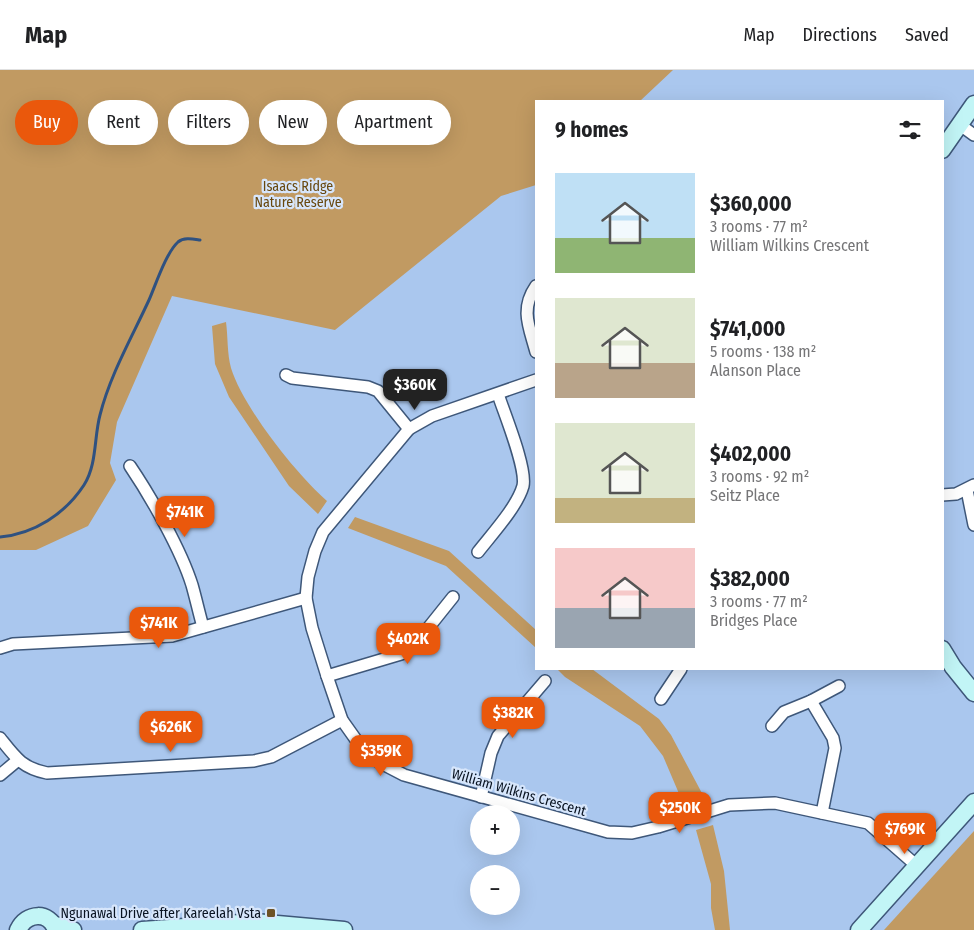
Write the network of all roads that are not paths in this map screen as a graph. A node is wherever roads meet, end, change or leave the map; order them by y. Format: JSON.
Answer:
{"nodes":[{"id":1,"x":974,"y":104,"type":"edge"},
{"id":2,"x":958,"y":124,"type":"junction"},
{"id":3,"x":974,"y":135,"type":"edge"},
{"id":4,"x":944,"y":147,"type":"edge"},
{"id":5,"x":535,"y":287,"type":"edge"},
{"id":6,"x":535,"y":348,"type":"edge"},
{"id":7,"x":286,"y":375,"type":"dead end"},
{"id":8,"x":535,"y":380,"type":"edge"},
{"id":9,"x":498,"y":394,"type":"junction"},
{"id":10,"x":408,"y":429,"type":"junction"},
{"id":11,"x":130,"y":466,"type":"dead end"},
{"id":12,"x":971,"y":488,"type":"edge"},
{"id":13,"x":944,"y":495,"type":"edge"},
{"id":14,"x":974,"y":525,"type":"edge"},
{"id":15,"x":478,"y":552,"type":"dead end"},
{"id":16,"x":453,"y":597,"type":"dead end"},
{"id":17,"x":306,"y":598,"type":"junction"},
{"id":18,"x":202,"y":626,"type":"junction"},
{"id":19,"x":0,"y":648,"type":"edge"},
{"id":20,"x":944,"y":652,"type":"edge"},
{"id":21,"x":680,"y":670,"type":"edge"},
{"id":22,"x":327,"y":676,"type":"junction"},
{"id":23,"x":545,"y":681,"type":"dead end"},
{"id":24,"x":839,"y":686,"type":"dead end"},
{"id":25,"x":974,"y":693,"type":"edge"},
{"id":26,"x":661,"y":699,"type":"dead end"},
{"id":27,"x":811,"y":701,"type":"junction"},
{"id":28,"x":342,"y":720,"type":"junction"},
{"id":29,"x":772,"y":726,"type":"dead end"},
{"id":30,"x":0,"y":738,"type":"edge"},
{"id":31,"x":18,"y":760,"type":"junction"},
{"id":32,"x":0,"y":775,"type":"edge"},
{"id":33,"x":481,"y":797,"type":"junction"},
{"id":34,"x":974,"y":802,"type":"edge"},
{"id":35,"x":822,"y":813,"type":"junction"},
{"id":36,"x":917,"y":866,"type":"junction"},
{"id":37,"x":55,"y":928,"type":"edge"},
{"id":38,"x":18,"y":930,"type":"edge"},
{"id":39,"x":73,"y":930,"type":"edge"},
{"id":40,"x":142,"y":930,"type":"edge"},
{"id":41,"x":344,"y":930,"type":"edge"},
{"id":42,"x":859,"y":930,"type":"edge"}],
"edges":[{"from":1,"to":2,"type":"street"},
{"from":2,"to":3,"type":"street"},
{"from":2,"to":4,"type":"street"},
{"from":5,"to":6,"type":"street"},
{"from":7,"to":10,"type":"street"},
{"from":8,"to":9,"type":"street","name":"William Wilkins Crescent"},
{"from":9,"to":10,"type":"street","name":"William Wilkins Crescent"},
{"from":9,"to":15,"type":"street"},
{"from":10,"to":17,"type":"street","name":"William Wilkins Crescent"},
{"from":11,"to":18,"type":"street"},
{"from":12,"to":13,"type":"street"},
{"from":12,"to":14,"type":"street"},
{"from":16,"to":22,"type":"street"},
{"from":17,"to":18,"type":"street"},
{"from":17,"to":22,"type":"street","name":"William Wilkins Crescent"},
{"from":18,"to":19,"type":"street"},
{"from":20,"to":25,"type":"street"},
{"from":21,"to":26,"type":"street"},
{"from":22,"to":28,"type":"street","name":"William Wilkins Crescent"},
{"from":23,"to":33,"type":"street"},
{"from":24,"to":27,"type":"street"},
{"from":27,"to":29,"type":"street"},
{"from":27,"to":35,"type":"street"},
{"from":28,"to":31,"type":"street"},
{"from":28,"to":33,"type":"street","name":"William Wilkins Crescent"},
{"from":30,"to":31,"type":"street"},
{"from":31,"to":32,"type":"street"},
{"from":33,"to":35,"type":"street","name":"William Wilkins Crescent"},
{"from":34,"to":36,"type":"street"},
{"from":35,"to":36,"type":"street","name":"William Wilkins Crescent"},
{"from":36,"to":42,"type":"street"},
{"from":37,"to":38,"type":"street"},
{"from":37,"to":39,"type":"street"},
{"from":40,"to":41,"type":"street"}]}
